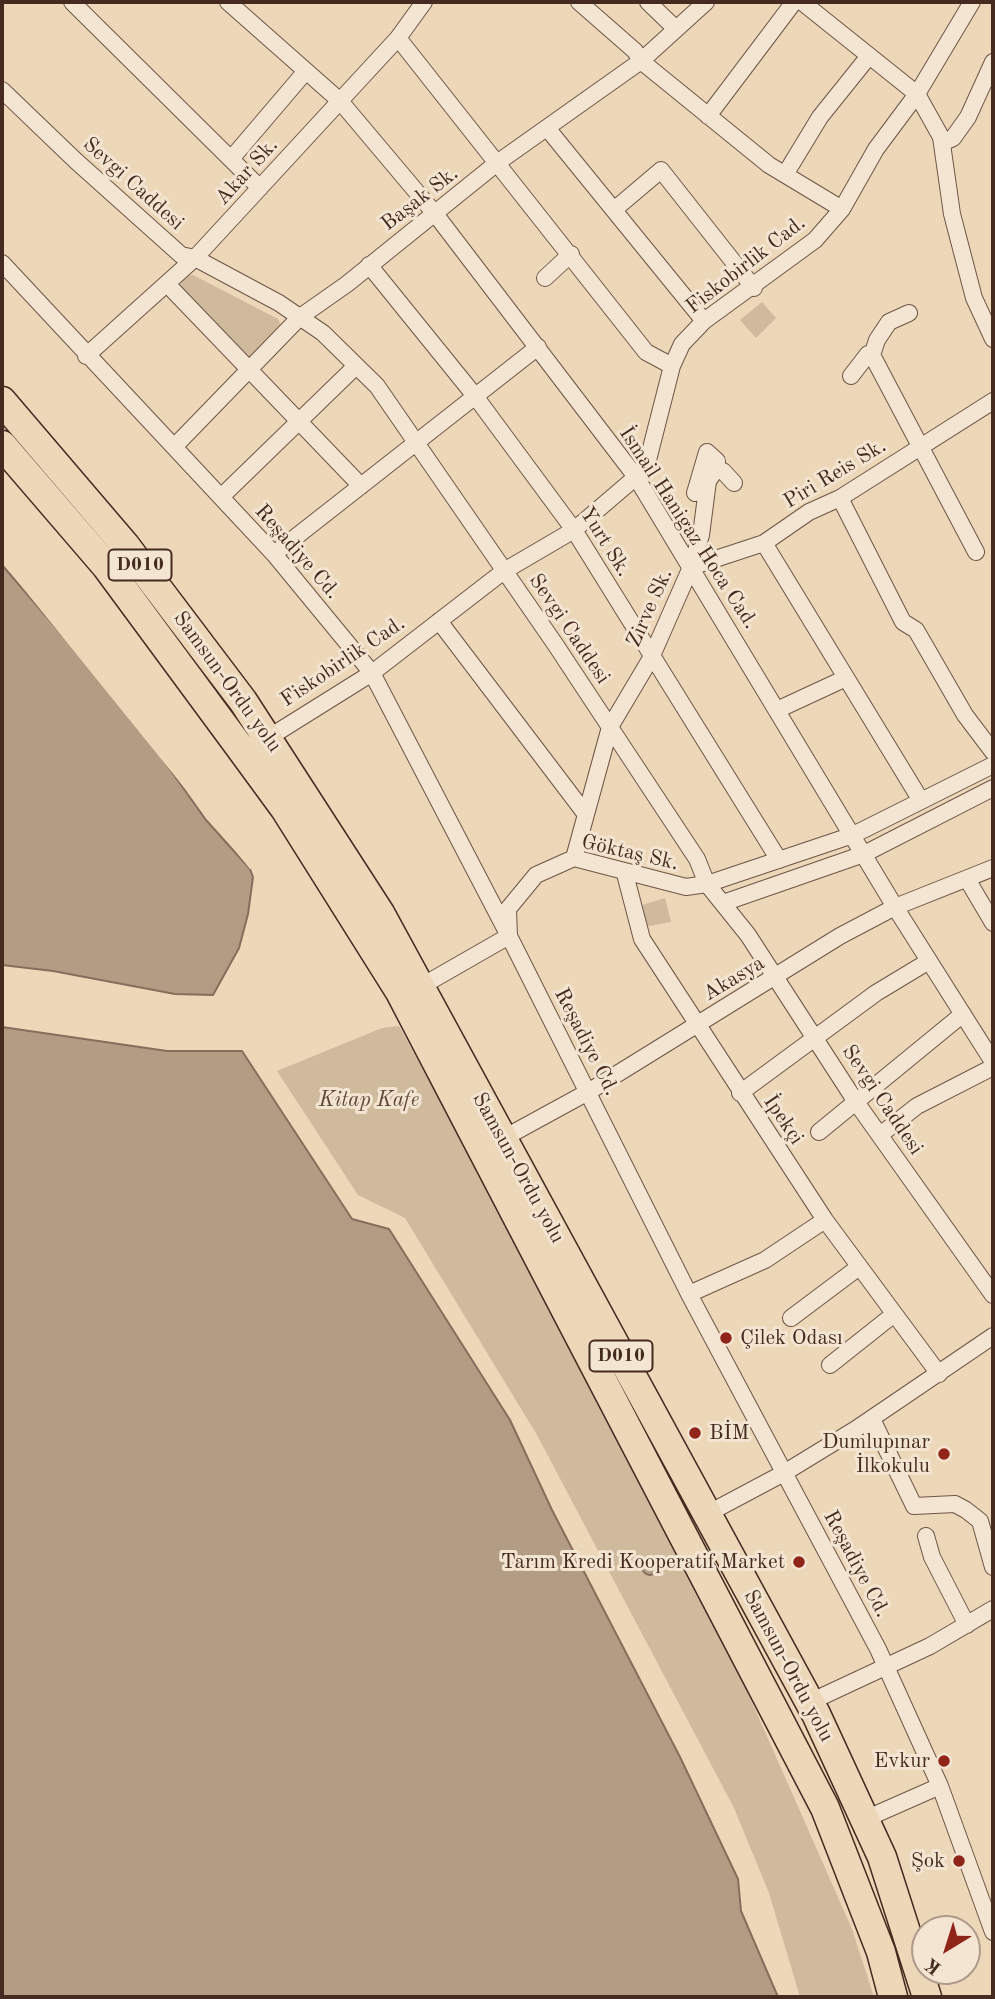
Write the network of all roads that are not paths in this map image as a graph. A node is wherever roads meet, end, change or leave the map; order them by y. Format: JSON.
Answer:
{"nodes":[{"id":1,"x":72,"y":2,"type":"edge"},
{"id":2,"x":228,"y":2,"type":"edge"},
{"id":3,"x":424,"y":2,"type":"edge"},
{"id":4,"x":579,"y":2,"type":"edge"},
{"id":5,"x":648,"y":2,"type":"edge"},
{"id":6,"x":706,"y":2,"type":"edge"},
{"id":7,"x":794,"y":2,"type":"edge"},
{"id":8,"x":802,"y":2,"type":"edge"},
{"id":9,"x":968,"y":3,"type":"edge"},
{"id":10,"x":676,"y":29,"type":"junction"},
{"id":11,"x":398,"y":38,"type":"junction"},
{"id":12,"x":869,"y":56,"type":"junction"},
{"id":13,"x":641,"y":61,"type":"junction"},
{"id":14,"x":993,"y":62,"type":"edge"},
{"id":15,"x":306,"y":71,"type":"junction"},
{"id":16,"x":2,"y":90,"type":"edge"},
{"id":17,"x":917,"y":94,"type":"junction"},
{"id":18,"x":340,"y":101,"type":"junction"},
{"id":19,"x":708,"y":116,"type":"junction"},
{"id":20,"x":547,"y":128,"type":"junction"},
{"id":21,"x":942,"y":144,"type":"junction"},
{"id":22,"x":231,"y":159,"type":"junction"},
{"id":23,"x":497,"y":163,"type":"junction"},
{"id":24,"x":786,"y":173,"type":"junction"},
{"id":25,"x":260,"y":188,"type":"junction"},
{"id":26,"x":615,"y":208,"type":"junction"},
{"id":27,"x":842,"y":209,"type":"junction"},
{"id":28,"x":436,"y":215,"type":"junction"},
{"id":29,"x":571,"y":254,"type":"junction"},
{"id":30,"x":195,"y":258,"type":"junction"},
{"id":31,"x":2,"y":263,"type":"edge"},
{"id":32,"x":369,"y":265,"type":"junction"},
{"id":33,"x":545,"y":278,"type":"dead end"},
{"id":34,"x":167,"y":284,"type":"junction"},
{"id":35,"x":754,"y":288,"type":"junction"},
{"id":36,"x":909,"y":313,"type":"dead end"},
{"id":37,"x":300,"y":317,"type":"junction"},
{"id":38,"x":704,"y":321,"type":"junction"},
{"id":39,"x":993,"y":339,"type":"edge"},
{"id":40,"x":538,"y":346,"type":"junction"},
{"id":41,"x":872,"y":355,"type":"junction"},
{"id":42,"x":86,"y":356,"type":"junction"},
{"id":43,"x":356,"y":366,"type":"junction"},
{"id":44,"x":671,"y":366,"type":"junction"},
{"id":45,"x":247,"y":372,"type":"junction"},
{"id":46,"x":851,"y":376,"type":"dead end"},
{"id":47,"x":474,"y":396,"type":"junction"},
{"id":48,"x":2,"y":401,"type":"edge"},
{"id":49,"x":993,"y":401,"type":"edge"},
{"id":50,"x":302,"y":421,"type":"junction"},
{"id":51,"x":417,"y":443,"type":"junction"},
{"id":52,"x":2,"y":445,"type":"edge"},
{"id":53,"x":174,"y":447,"type":"junction"},
{"id":54,"x":919,"y":447,"type":"junction"},
{"id":55,"x":717,"y":471,"type":"junction"},
{"id":56,"x":636,"y":477,"type":"junction"},
{"id":57,"x":734,"y":483,"type":"dead end"},
{"id":58,"x":361,"y":486,"type":"junction"},
{"id":59,"x":221,"y":497,"type":"junction"},
{"id":60,"x":840,"y":498,"type":"junction"},
{"id":61,"x":693,"y":511,"type":"dead end"},
{"id":62,"x":574,"y":530,"type":"junction"},
{"id":63,"x":764,"y":542,"type":"junction"},
{"id":64,"x":976,"y":552,"type":"dead end"},
{"id":65,"x":274,"y":554,"type":"junction"},
{"id":66,"x":691,"y":567,"type":"junction"},
{"id":67,"x":504,"y":571,"type":"junction"},
{"id":68,"x":439,"y":621,"type":"junction"},
{"id":69,"x":651,"y":658,"type":"junction"},
{"id":70,"x":372,"y":673,"type":"junction"},
{"id":71,"x":846,"y":678,"type":"junction"},
{"id":72,"x":777,"y":710,"type":"junction"},
{"id":73,"x":218,"y":716,"type":"junction"},
{"id":74,"x":610,"y":727,"type":"junction"},
{"id":75,"x":268,"y":737,"type":"junction"},
{"id":76,"x":993,"y":752,"type":"edge"},
{"id":77,"x":993,"y":765,"type":"edge"},
{"id":78,"x":993,"y":788,"type":"edge"},
{"id":79,"x":920,"y":799,"type":"junction"},
{"id":80,"x":584,"y":813,"type":"junction"},
{"id":81,"x":853,"y":835,"type":"junction"},
{"id":82,"x":864,"y":854,"type":"junction"},
{"id":83,"x":574,"y":858,"type":"junction"},
{"id":84,"x":779,"y":860,"type":"junction"},
{"id":85,"x":993,"y":868,"type":"edge"},
{"id":86,"x":625,"y":873,"type":"junction"},
{"id":87,"x":967,"y":879,"type":"junction"},
{"id":88,"x":707,"y":884,"type":"junction"},
{"id":89,"x":723,"y":903,"type":"junction"},
{"id":90,"x":895,"y":907,"type":"junction"},
{"id":91,"x":993,"y":923,"type":"edge"},
{"id":92,"x":509,"y":936,"type":"junction"},
{"id":93,"x":929,"y":961,"type":"junction"},
{"id":94,"x":776,"y":978,"type":"junction"},
{"id":95,"x":420,"y":987,"type":"junction"},
{"id":96,"x":963,"y":1014,"type":"junction"},
{"id":97,"x":698,"y":1026,"type":"junction"},
{"id":98,"x":993,"y":1028,"type":"edge"},
{"id":99,"x":978,"y":1038,"type":"junction"},
{"id":100,"x":816,"y":1039,"type":"junction"},
{"id":101,"x":993,"y":1064,"type":"edge"},
{"id":102,"x":588,"y":1092,"type":"junction"},
{"id":103,"x":740,"y":1093,"type":"junction"},
{"id":104,"x":856,"y":1102,"type":"junction"},
{"id":105,"x":819,"y":1132,"type":"dead end"},
{"id":106,"x":880,"y":1135,"type":"junction"},
{"id":107,"x":502,"y":1139,"type":"junction"},
{"id":108,"x":825,"y":1220,"type":"junction"},
{"id":109,"x":859,"y":1267,"type":"junction"},
{"id":110,"x":689,"y":1294,"type":"junction"},
{"id":111,"x":993,"y":1295,"type":"edge"},
{"id":112,"x":893,"y":1315,"type":"junction"},
{"id":113,"x":791,"y":1318,"type":"dead end"},
{"id":114,"x":993,"y":1336,"type":"edge"},
{"id":115,"x":830,"y":1365,"type":"dead end"},
{"id":116,"x":939,"y":1374,"type":"junction"},
{"id":117,"x":872,"y":1419,"type":"junction"},
{"id":118,"x":784,"y":1473,"type":"junction"},
{"id":119,"x":707,"y":1514,"type":"junction"},
{"id":120,"x":926,"y":1535,"type":"dead end"},
{"id":121,"x":993,"y":1567,"type":"edge"},
{"id":122,"x":993,"y":1609,"type":"edge"},
{"id":123,"x":967,"y":1625,"type":"junction"},
{"id":124,"x":887,"y":1667,"type":"junction"},
{"id":125,"x":810,"y":1702,"type":"junction"},
{"id":126,"x":940,"y":1786,"type":"junction"},
{"id":127,"x":863,"y":1820,"type":"junction"},
{"id":128,"x":993,"y":1932,"type":"edge"},
{"id":129,"x":893,"y":1997,"type":"edge"},
{"id":130,"x":927,"y":1997,"type":"edge"}],
"edges":[{"from":1,"to":22,"type":"street"},
{"from":2,"to":15,"type":"street","name":"İsmail Hanigaz Hoca Cad."},
{"from":3,"to":11,"type":"street","name":"Akar Sk."},
{"from":4,"to":13,"type":"street"},
{"from":5,"to":10,"type":"street"},
{"from":6,"to":10,"type":"street","name":"Başak Sk."},
{"from":7,"to":19,"type":"street"},
{"from":8,"to":12,"type":"street"},
{"from":9,"to":17,"type":"street","name":"Fiskobirlik Cad."},
{"from":10,"to":13,"type":"street","name":"Başak Sk."},
{"from":11,"to":18,"type":"street","name":"Akar Sk."},
{"from":11,"to":23,"type":"street"},
{"from":12,"to":17,"type":"street"},
{"from":12,"to":24,"type":"street"},
{"from":13,"to":19,"type":"street"},
{"from":13,"to":20,"type":"street","name":"Başak Sk."},
{"from":14,"to":21,"type":"street"},
{"from":15,"to":18,"type":"street","name":"İsmail Hanigaz Hoca Cad."},
{"from":15,"to":22,"type":"street"},
{"from":16,"to":30,"type":"street","name":"Sevgi Caddesi"},
{"from":17,"to":21,"type":"street"},
{"from":17,"to":27,"type":"street","name":"Fiskobirlik Cad."},
{"from":18,"to":25,"type":"street","name":"Akar Sk."},
{"from":18,"to":28,"type":"street","name":"İsmail Hanigaz Hoca Cad."},
{"from":19,"to":24,"type":"street"},
{"from":20,"to":23,"type":"street","name":"Başak Sk."},
{"from":20,"to":26,"type":"street"},
{"from":21,"to":39,"type":"street"},
{"from":22,"to":25,"type":"street"},
{"from":23,"to":28,"type":"street","name":"Başak Sk."},
{"from":23,"to":29,"type":"street"},
{"from":24,"to":27,"type":"street"},
{"from":25,"to":30,"type":"street","name":"Akar Sk."},
{"from":26,"to":35,"type":"street"},
{"from":26,"to":38,"type":"street"},
{"from":27,"to":35,"type":"street","name":"Fiskobirlik Cad."},
{"from":28,"to":32,"type":"street","name":"Başak Sk."},
{"from":28,"to":40,"type":"street","name":"İsmail Hanigaz Hoca Cad."},
{"from":29,"to":33,"type":"street"},
{"from":29,"to":44,"type":"street"},
{"from":30,"to":34,"type":"street","name":"Akar Sk."},
{"from":30,"to":37,"type":"street","name":"Sevgi Caddesi"},
{"from":31,"to":42,"type":"street","name":"Reşadiye Cd."},
{"from":32,"to":37,"type":"street","name":"Başak Sk."},
{"from":32,"to":47,"type":"street","name":"Yurt Sk."},
{"from":34,"to":42,"type":"street","name":"Akar Sk."},
{"from":34,"to":45,"type":"street"},
{"from":35,"to":38,"type":"street","name":"Fiskobirlik Cad."},
{"from":36,"to":41,"type":"street"},
{"from":37,"to":43,"type":"street","name":"Sevgi Caddesi"},
{"from":37,"to":45,"type":"street","name":"Başak Sk."},
{"from":38,"to":44,"type":"street","name":"Fiskobirlik Cad."},
{"from":40,"to":47,"type":"street"},
{"from":40,"to":56,"type":"street","name":"İsmail Hanigaz Hoca Cad."},
{"from":41,"to":46,"type":"street"},
{"from":41,"to":54,"type":"street"},
{"from":42,"to":53,"type":"street","name":"Reşadiye Cd."},
{"from":43,"to":50,"type":"street"},
{"from":43,"to":51,"type":"street","name":"Sevgi Caddesi"},
{"from":44,"to":56,"type":"street","name":"Fiskobirlik Cad."},
{"from":45,"to":50,"type":"street"},
{"from":45,"to":53,"type":"street","name":"Başak Sk."},
{"from":47,"to":51,"type":"street"},
{"from":47,"to":62,"type":"street","name":"Yurt Sk."},
{"from":48,"to":75,"type":"highway","name":"Samsun-Ordu yolu","number":"D010"},
{"from":49,"to":54,"type":"street","name":"Piri Reis Sk."},
{"from":50,"to":58,"type":"street"},
{"from":50,"to":59,"type":"street"},
{"from":51,"to":58,"type":"street"},
{"from":51,"to":67,"type":"street","name":"Sevgi Caddesi"},
{"from":52,"to":73,"type":"highway","name":"Samsun-Ordu yolu","number":"D010"},
{"from":53,"to":59,"type":"street","name":"Reşadiye Cd."},
{"from":54,"to":60,"type":"street","name":"Piri Reis Sk."},
{"from":54,"to":64,"type":"street"},
{"from":55,"to":57,"type":"street"},
{"from":55,"to":61,"type":"street"},
{"from":55,"to":66,"type":"street","name":"Zirve Sk."},
{"from":56,"to":62,"type":"street","name":"Fiskobirlik Cad."},
{"from":56,"to":66,"type":"street","name":"İsmail Hanigaz Hoca Cad."},
{"from":58,"to":65,"type":"street"},
{"from":59,"to":65,"type":"street","name":"Reşadiye Cd."},
{"from":60,"to":63,"type":"street","name":"Piri Reis Sk."},
{"from":60,"to":76,"type":"street"},
{"from":62,"to":67,"type":"street","name":"Fiskobirlik Cad."},
{"from":62,"to":69,"type":"street","name":"Yurt Sk."},
{"from":63,"to":66,"type":"street","name":"Piri Reis Sk."},
{"from":63,"to":71,"type":"street"},
{"from":65,"to":70,"type":"street","name":"Reşadiye Cd."},
{"from":66,"to":69,"type":"street","name":"Zirve Sk."},
{"from":66,"to":72,"type":"street","name":"İsmail Hanigaz Hoca Cad."},
{"from":67,"to":68,"type":"street","name":"Fiskobirlik Cad."},
{"from":67,"to":74,"type":"street","name":"Sevgi Caddesi"},
{"from":68,"to":70,"type":"street","name":"Fiskobirlik Cad."},
{"from":68,"to":80,"type":"street"},
{"from":69,"to":74,"type":"street","name":"Zirve Sk."},
{"from":69,"to":84,"type":"street","name":"Yurt Sk."},
{"from":70,"to":75,"type":"street","name":"Fiskobirlik Cad."},
{"from":70,"to":92,"type":"street","name":"Reşadiye Cd."},
{"from":71,"to":72,"type":"street"},
{"from":71,"to":79,"type":"street"},
{"from":72,"to":81,"type":"street","name":"İsmail Hanigaz Hoca Cad."},
{"from":73,"to":75,"type":"highway"},
{"from":73,"to":129,"type":"highway","name":"Samsun-Ordu yolu","number":"D010"},
{"from":74,"to":80,"type":"street","name":"Zirve Sk."},
{"from":74,"to":88,"type":"street","name":"Sevgi Caddesi"},
{"from":75,"to":95,"type":"highway","name":"Samsun-Ordu yolu","number":"D010"},
{"from":77,"to":79,"type":"street","name":"Göktaş Sk."},
{"from":78,"to":82,"type":"street"},
{"from":79,"to":81,"type":"street","name":"Göktaş Sk."},
{"from":80,"to":83,"type":"street","name":"Zirve Sk."},
{"from":81,"to":82,"type":"street","name":"İsmail Hanigaz Hoca Cad."},
{"from":81,"to":84,"type":"street","name":"Göktaş Sk."},
{"from":82,"to":89,"type":"street"},
{"from":82,"to":90,"type":"street","name":"İsmail Hanigaz Hoca Cad."},
{"from":83,"to":86,"type":"street","name":"Göktaş Sk."},
{"from":83,"to":92,"type":"street","name":"Göktaş Sk."},
{"from":84,"to":88,"type":"street","name":"Göktaş Sk."},
{"from":85,"to":87,"type":"street","name":"Akasya"},
{"from":86,"to":88,"type":"street","name":"Göktaş Sk."},
{"from":86,"to":97,"type":"street","name":"İpekçi"},
{"from":87,"to":90,"type":"street","name":"Akasya"},
{"from":87,"to":91,"type":"street"},
{"from":88,"to":89,"type":"street","name":"Sevgi Caddesi"},
{"from":89,"to":94,"type":"street","name":"Sevgi Caddesi"},
{"from":90,"to":93,"type":"street","name":"İsmail Hanigaz Hoca Cad."},
{"from":90,"to":94,"type":"street","name":"Akasya"},
{"from":92,"to":95,"type":"street"},
{"from":92,"to":102,"type":"street","name":"Reşadiye Cd."},
{"from":93,"to":96,"type":"street","name":"İsmail Hanigaz Hoca Cad."},
{"from":93,"to":100,"type":"street"},
{"from":94,"to":97,"type":"street","name":"Akasya"},
{"from":94,"to":100,"type":"street","name":"Sevgi Caddesi"},
{"from":95,"to":107,"type":"highway","name":"Samsun-Ordu yolu","number":"D010"},
{"from":96,"to":99,"type":"street","name":"İsmail Hanigaz Hoca Cad."},
{"from":96,"to":104,"type":"street"},
{"from":97,"to":102,"type":"street","name":"Akasya"},
{"from":97,"to":103,"type":"street","name":"İpekçi"},
{"from":98,"to":99,"type":"street"},
{"from":99,"to":101,"type":"street","name":"İsmail Hanigaz Hoca Cad."},
{"from":100,"to":103,"type":"street"},
{"from":100,"to":104,"type":"street","name":"Sevgi Caddesi"},
{"from":101,"to":106,"type":"street"},
{"from":102,"to":107,"type":"street","name":"Akasya"},
{"from":102,"to":110,"type":"street","name":"Reşadiye Cd."},
{"from":103,"to":108,"type":"street","name":"İpekçi"},
{"from":104,"to":105,"type":"street"},
{"from":104,"to":106,"type":"street","name":"Sevgi Caddesi"},
{"from":106,"to":111,"type":"street","name":"Sevgi Caddesi"},
{"from":107,"to":119,"type":"highway","name":"Samsun-Ordu yolu","number":"D010"},
{"from":108,"to":109,"type":"street","name":"İpekçi"},
{"from":108,"to":110,"type":"street"},
{"from":109,"to":112,"type":"street","name":"İpekçi"},
{"from":109,"to":113,"type":"street"},
{"from":110,"to":118,"type":"street","name":"Reşadiye Cd."},
{"from":112,"to":115,"type":"street"},
{"from":112,"to":116,"type":"street","name":"İpekçi"},
{"from":114,"to":116,"type":"street"},
{"from":116,"to":117,"type":"street"},
{"from":117,"to":118,"type":"street"},
{"from":117,"to":121,"type":"street"},
{"from":118,"to":119,"type":"street"},
{"from":118,"to":124,"type":"street","name":"Reşadiye Cd."},
{"from":119,"to":125,"type":"highway","name":"Samsun-Ordu yolu","number":"D010"},
{"from":120,"to":123,"type":"street"},
{"from":122,"to":123,"type":"street"},
{"from":123,"to":124,"type":"street"},
{"from":124,"to":125,"type":"street"},
{"from":124,"to":126,"type":"street","name":"Reşadiye Cd."},
{"from":125,"to":127,"type":"highway","name":"Samsun-Ordu yolu","number":"D010"},
{"from":126,"to":127,"type":"street"},
{"from":126,"to":128,"type":"street","name":"Reşadiye Cd."},
{"from":127,"to":130,"type":"highway","name":"Samsun-Ordu yolu","number":"D010"}]}
